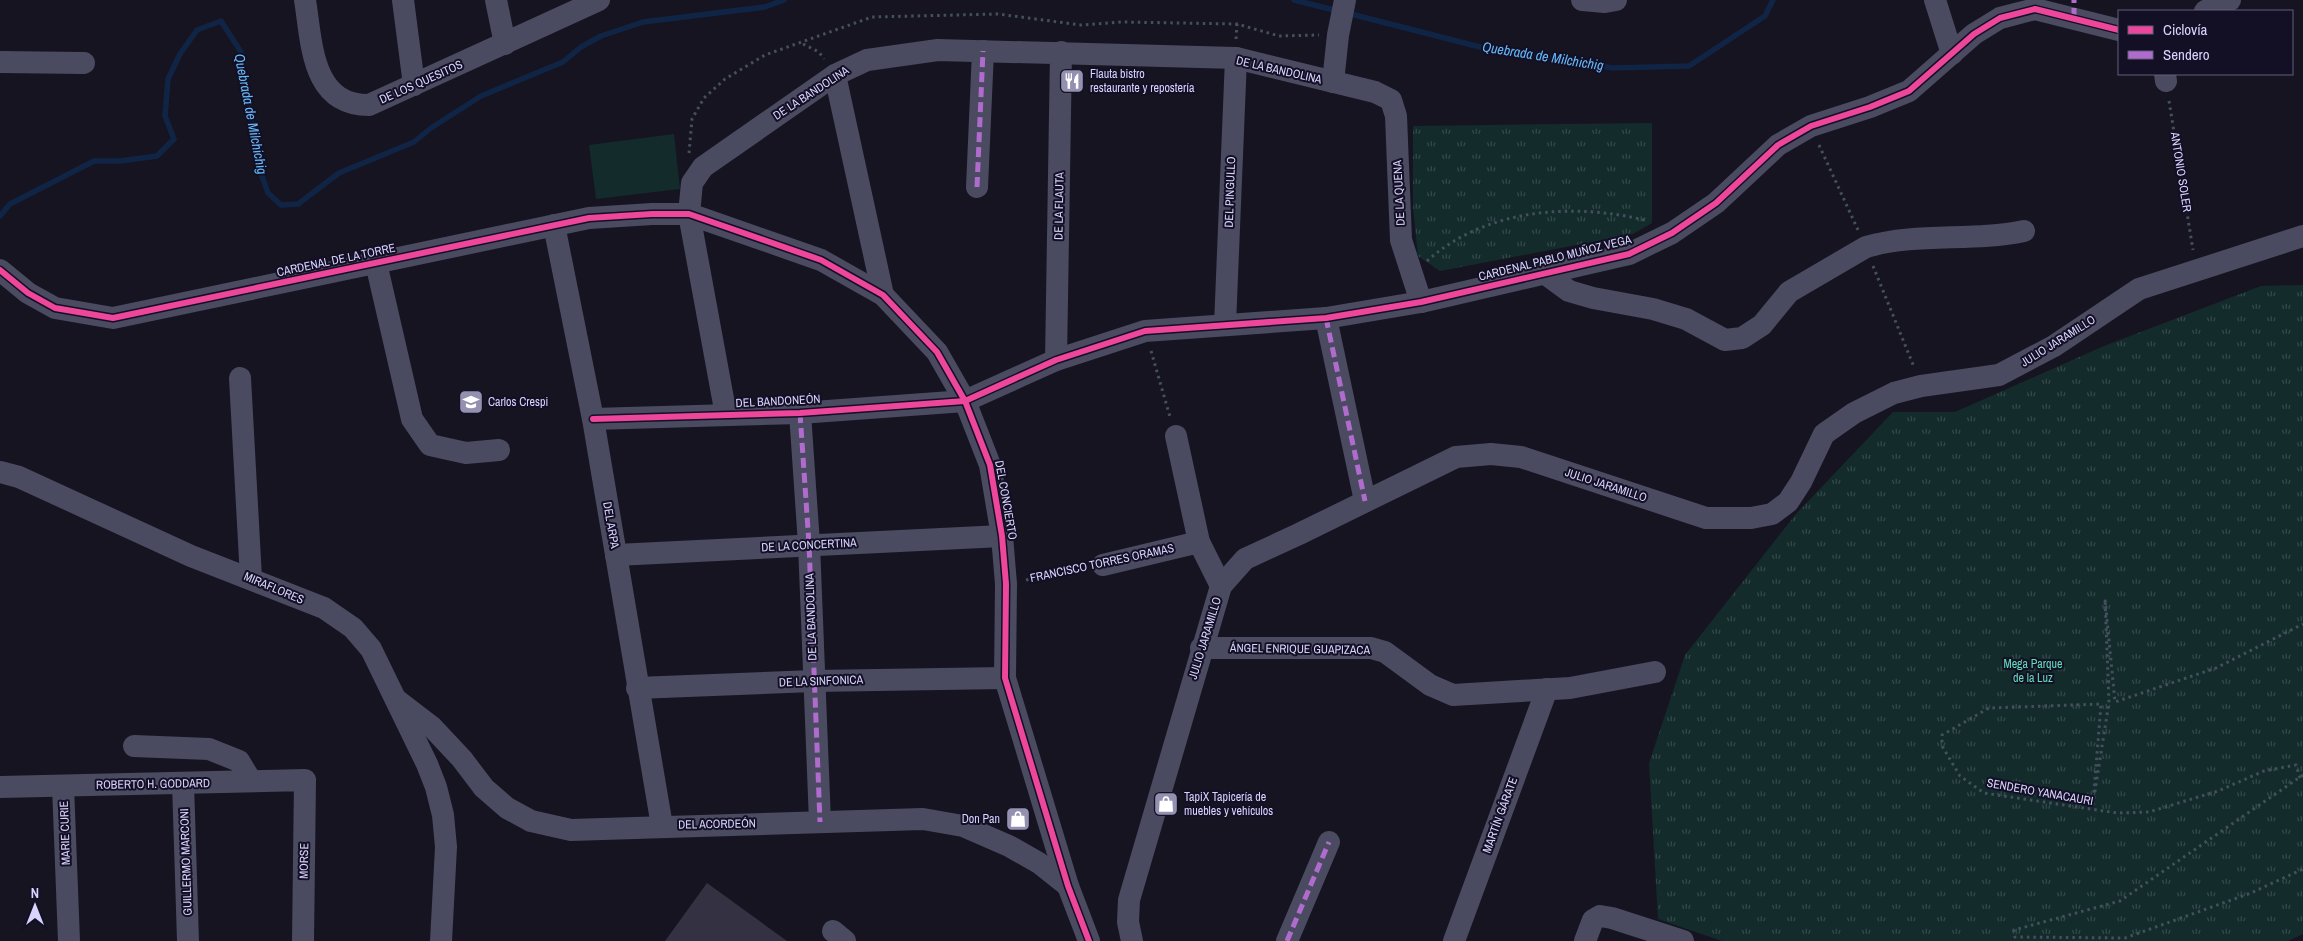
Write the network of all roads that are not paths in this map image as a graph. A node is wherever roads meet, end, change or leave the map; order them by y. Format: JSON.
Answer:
{"nodes":[{"id":1,"x":305,"y":0,"type":"edge"},
{"id":2,"x":403,"y":0,"type":"edge"},
{"id":3,"x":496,"y":0,"type":"edge"},
{"id":4,"x":598,"y":0,"type":"edge"},
{"id":5,"x":1346,"y":0,"type":"edge"},
{"id":6,"x":1582,"y":0,"type":"edge"},
{"id":7,"x":1616,"y":0,"type":"edge"},
{"id":8,"x":1934,"y":0,"type":"edge"},
{"id":9,"x":2230,"y":0,"type":"edge"},
{"id":10,"x":2074,"y":9,"type":"edge"},
{"id":11,"x":2207,"y":10,"type":"edge"},
{"id":12,"x":2118,"y":30,"type":"edge"},
{"id":13,"x":505,"y":44,"type":"junction"},
{"id":14,"x":983,"y":51,"type":"junction"},
{"id":15,"x":1061,"y":52,"type":"junction"},
{"id":16,"x":1952,"y":54,"type":"junction"},
{"id":17,"x":1236,"y":58,"type":"junction"},
{"id":18,"x":0,"y":62,"type":"edge"},
{"id":19,"x":84,"y":63,"type":"dead end"},
{"id":20,"x":835,"y":75,"type":"junction"},
{"id":21,"x":1333,"y":82,"type":"junction"},
{"id":22,"x":414,"y":85,"type":"junction"},
{"id":23,"x":1374,"y":92,"type":"joint"},
{"id":24,"x":977,"y":186,"type":"dead end"},
{"id":25,"x":689,"y":214,"type":"junction"},
{"id":26,"x":554,"y":225,"type":"junction"},
{"id":27,"x":2024,"y":231,"type":"dead end"},
{"id":28,"x":2303,"y":236,"type":"edge"},
{"id":29,"x":376,"y":263,"type":"junction"},
{"id":30,"x":0,"y":270,"type":"edge"},
{"id":31,"x":1543,"y":272,"type":"junction"},
{"id":32,"x":884,"y":295,"type":"junction"},
{"id":33,"x":1420,"y":302,"type":"junction"},
{"id":34,"x":1326,"y":318,"type":"junction"},
{"id":35,"x":1225,"y":325,"type":"junction"},
{"id":36,"x":1056,"y":360,"type":"junction"},
{"id":37,"x":240,"y":378,"type":"dead end"},
{"id":38,"x":965,"y":401,"type":"junction"},
{"id":39,"x":800,"y":412,"type":"junction"},
{"id":40,"x":726,"y":415,"type":"junction"},
{"id":41,"x":592,"y":419,"type":"junction"},
{"id":42,"x":1176,"y":436,"type":"road end"},
{"id":43,"x":499,"y":450,"type":"dead end"},
{"id":44,"x":0,"y":472,"type":"edge"},
{"id":45,"x":1365,"y":501,"type":"junction"},
{"id":46,"x":1002,"y":536,"type":"junction"},
{"id":47,"x":1199,"y":542,"type":"junction"},
{"id":48,"x":809,"y":544,"type":"junction"},
{"id":49,"x":616,"y":556,"type":"junction"},
{"id":50,"x":1103,"y":565,"type":"road end"},
{"id":51,"x":251,"y":578,"type":"junction"},
{"id":52,"x":1221,"y":586,"type":"junction"},
{"id":53,"x":1201,"y":648,"type":"junction"},
{"id":54,"x":1655,"y":672,"type":"dead end"},
{"id":55,"x":1005,"y":678,"type":"junction"},
{"id":56,"x":813,"y":681,"type":"junction"},
{"id":57,"x":637,"y":688,"type":"junction"},
{"id":58,"x":1547,"y":689,"type":"junction"},
{"id":59,"x":398,"y":701,"type":"junction"},
{"id":60,"x":134,"y":746,"type":"dead end"},
{"id":61,"x":305,"y":780,"type":"joint"},
{"id":62,"x":251,"y":782,"type":"junction"},
{"id":63,"x":184,"y":783,"type":"junction"},
{"id":64,"x":63,"y":786,"type":"junction"},
{"id":65,"x":0,"y":787,"type":"edge"},
{"id":66,"x":820,"y":822,"type":"junction"},
{"id":67,"x":662,"y":826,"type":"junction"},
{"id":68,"x":1329,"y":842,"type":"dead end"},
{"id":69,"x":1068,"y":886,"type":"junction"},
{"id":70,"x":1626,"y":932,"type":"edge"},
{"id":71,"x":69,"y":941,"type":"edge"},
{"id":72,"x":188,"y":941,"type":"edge"},
{"id":73,"x":303,"y":941,"type":"edge"},
{"id":74,"x":441,"y":941,"type":"edge"},
{"id":75,"x":1089,"y":941,"type":"edge"},
{"id":76,"x":1132,"y":941,"type":"edge"},
{"id":77,"x":1287,"y":941,"type":"edge"},
{"id":78,"x":1454,"y":941,"type":"edge"},
{"id":79,"x":1585,"y":941,"type":"edge"},
{"id":80,"x":1683,"y":941,"type":"edge"}],
"edges":[{"from":1,"to":22,"type":"street","name":"DE LOS QUESITOS"},
{"from":2,"to":22,"type":"street"},
{"from":3,"to":13,"type":"street"},
{"from":4,"to":13,"type":"street","name":"DE LOS QUESITOS"},
{"from":5,"to":21,"type":"street"},
{"from":6,"to":7,"type":"street"},
{"from":8,"to":16,"type":"street"},
{"from":9,"to":11,"type":"street"},
{"from":10,"to":12,"type":"street","name":"CARDENAL PABLO MUÑOZ VEGA"},
{"from":10,"to":16,"type":"street","name":"CARDENAL PABLO MUÑOZ VEGA"},
{"from":13,"to":22,"type":"street","name":"DE LOS QUESITOS"},
{"from":14,"to":15,"type":"street","name":"DE LA BANDOLINA"},
{"from":14,"to":20,"type":"street","name":"DE LA BANDOLINA"},
{"from":14,"to":24,"type":"street"},
{"from":15,"to":17,"type":"street","name":"DE LA BANDOLINA"},
{"from":15,"to":36,"type":"street","name":"DE LA FLAUTA"},
{"from":16,"to":31,"type":"street","name":"CARDENAL PABLO MUÑOZ VEGA"},
{"from":17,"to":21,"type":"street","name":"DE LA BANDOLINA"},
{"from":17,"to":35,"type":"street","name":"DEL PINGULLO"},
{"from":18,"to":19,"type":"street"},
{"from":20,"to":25,"type":"street","name":"DE LA BANDOLINA"},
{"from":20,"to":32,"type":"street"},
{"from":21,"to":23,"type":"street","name":"DE LA BANDOLINA"},
{"from":23,"to":33,"type":"street","name":"DE LA QUENA"},
{"from":25,"to":26,"type":"street","name":"CARDENAL DE LA TORRE"},
{"from":25,"to":32,"type":"street","name":"DEL CONCIERTO"},
{"from":25,"to":40,"type":"street","name":"DE LA BANDOLINA"},
{"from":26,"to":29,"type":"street","name":"CARDENAL DE LA TORRE"},
{"from":26,"to":41,"type":"street","name":"DEL ARPA"},
{"from":27,"to":31,"type":"street"},
{"from":28,"to":45,"type":"street","name":"JULIO JARAMILLO"},
{"from":29,"to":30,"type":"street","name":"CARDENAL DE LA TORRE"},
{"from":29,"to":43,"type":"street"},
{"from":31,"to":33,"type":"street","name":"CARDENAL PABLO MUÑOZ VEGA"},
{"from":32,"to":38,"type":"street","name":"DEL CONCIERTO"},
{"from":33,"to":34,"type":"street","name":"CARDENAL PABLO MUÑOZ VEGA"},
{"from":34,"to":35,"type":"street","name":"CARDENAL PABLO MUÑOZ VEGA"},
{"from":34,"to":45,"type":"street"},
{"from":35,"to":36,"type":"street","name":"CARDENAL PABLO MUÑOZ VEGA"},
{"from":36,"to":38,"type":"street","name":"CARDENAL PABLO MUÑOZ VEGA"},
{"from":37,"to":51,"type":"street"},
{"from":38,"to":39,"type":"street","name":"DEL BANDONEÓN"},
{"from":38,"to":46,"type":"street","name":"DEL CONCIERTO"},
{"from":39,"to":40,"type":"street","name":"DEL BANDONEÓN"},
{"from":39,"to":48,"type":"street","name":"DE LA BANDOLINA"},
{"from":40,"to":41,"type":"street","name":"DEL BANDONEÓN"},
{"from":41,"to":49,"type":"street","name":"DEL ARPA"},
{"from":42,"to":47,"type":"street"},
{"from":44,"to":51,"type":"street","name":"MIRAFLORES"},
{"from":45,"to":52,"type":"street","name":"JULIO JARAMILLO"},
{"from":46,"to":48,"type":"street","name":"DE LA CONCERTINA"},
{"from":46,"to":55,"type":"street","name":"DEL CONCIERTO"},
{"from":47,"to":50,"type":"street","name":"FRANCISCO TORRES ORAMAS"},
{"from":47,"to":52,"type":"street"},
{"from":48,"to":49,"type":"street","name":"DE LA CONCERTINA"},
{"from":48,"to":56,"type":"street","name":"DE LA BANDOLINA"},
{"from":49,"to":57,"type":"street","name":"DEL ARPA"},
{"from":51,"to":59,"type":"street","name":"MIRAFLORES"},
{"from":52,"to":53,"type":"street","name":"JULIO JARAMILLO"},
{"from":53,"to":58,"type":"street","name":"ÁNGEL ENRIQUE GUAPIZACA"},
{"from":53,"to":76,"type":"street","name":"JULIO JARAMILLO"},
{"from":54,"to":58,"type":"street","name":"ÁNGEL ENRIQUE GUAPIZACA"},
{"from":55,"to":56,"type":"street","name":"DE LA SINFONICA"},
{"from":55,"to":69,"type":"street","name":"DEL CONCIERTO"},
{"from":56,"to":57,"type":"street","name":"DE LA SINFONICA"},
{"from":56,"to":66,"type":"street","name":"DE LA BANDOLINA"},
{"from":57,"to":67,"type":"street","name":"DEL ARPA"},
{"from":58,"to":78,"type":"street","name":"MARTÍN GÁRATE"},
{"from":59,"to":67,"type":"street","name":"DEL ACORDEÓN"},
{"from":59,"to":74,"type":"street","name":"MIRAFLORES"},
{"from":60,"to":62,"type":"street"},
{"from":61,"to":62,"type":"street","name":"ROBERTO H. GODDARD"},
{"from":61,"to":73,"type":"street","name":"MORSE"},
{"from":62,"to":63,"type":"street","name":"ROBERTO H. GODDARD"},
{"from":63,"to":64,"type":"street","name":"ROBERTO H. GODDARD"},
{"from":63,"to":72,"type":"street","name":"GUILLERMO MARCONI"},
{"from":64,"to":65,"type":"street","name":"ROBERTO H. GODDARD"},
{"from":64,"to":71,"type":"street","name":"MARIE CURIE"},
{"from":66,"to":67,"type":"street","name":"DEL ACORDEÓN"},
{"from":66,"to":69,"type":"street","name":"DEL ACORDEÓN"},
{"from":68,"to":77,"type":"street"},
{"from":69,"to":75,"type":"street","name":"DEL CONCIERTO"},
{"from":70,"to":79,"type":"street"},
{"from":70,"to":80,"type":"street"}]}
